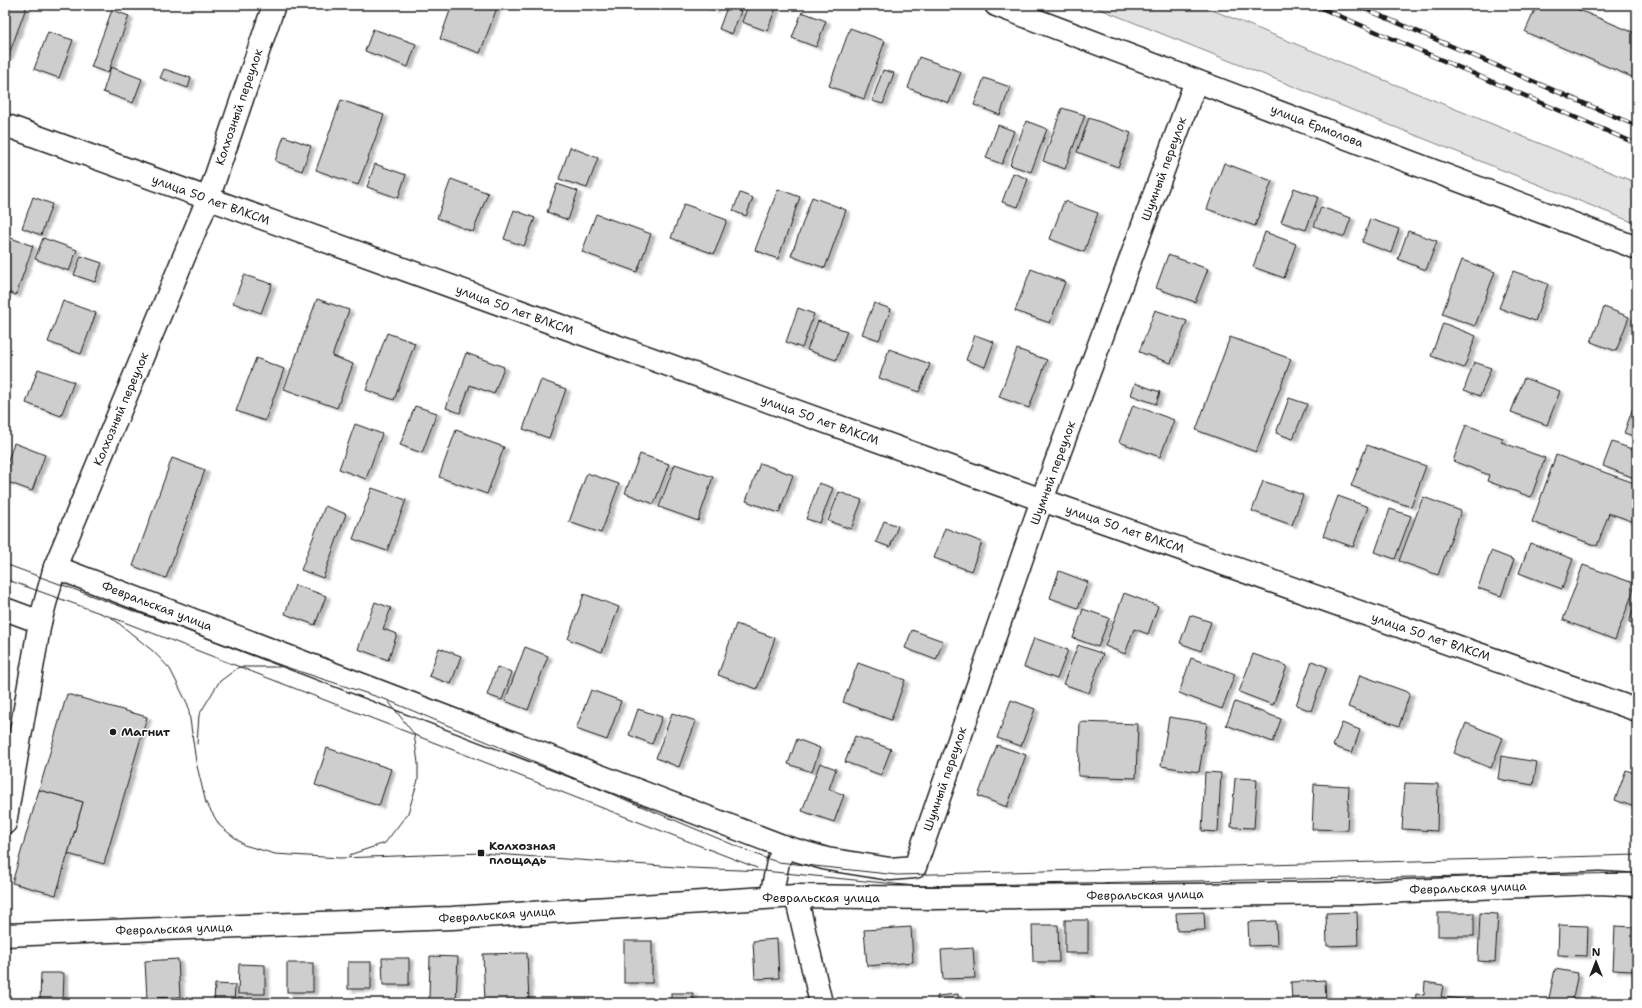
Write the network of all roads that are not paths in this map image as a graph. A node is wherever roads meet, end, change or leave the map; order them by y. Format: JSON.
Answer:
{"nodes":[{"id":1,"x":274,"y":5,"type":"edge"},
{"id":2,"x":996,"y":5,"type":"edge"},
{"id":3,"x":1196,"y":81,"type":"junction"},
{"id":4,"x":5,"y":125,"type":"edge"},
{"id":5,"x":208,"y":199,"type":"junction"},
{"id":6,"x":1637,"y":248,"type":"edge"},
{"id":7,"x":1042,"y":500,"type":"junction"},
{"id":8,"x":55,"y":567,"type":"junction"},
{"id":9,"x":5,"y":609,"type":"edge"},
{"id":10,"x":40,"y":622,"type":"junction"},
{"id":11,"x":1637,"y":710,"type":"edge"},
{"id":12,"x":5,"y":823,"type":"edge"},
{"id":13,"x":785,"y":847,"type":"junction"},
{"id":14,"x":915,"y":867,"type":"joint"},
{"id":15,"x":1637,"y":885,"type":"edge"},
{"id":16,"x":796,"y":896,"type":"junction"},
{"id":17,"x":771,"y":897,"type":"junction"},
{"id":18,"x":5,"y":935,"type":"edge"},
{"id":19,"x":821,"y":1003,"type":"edge"}],
"edges":[{"from":1,"to":5,"type":"street","name":"Колхозный переулок"},
{"from":2,"to":3,"type":"street","name":"улица Ермолова"},
{"from":3,"to":6,"type":"street","name":"улица Ермолова"},
{"from":3,"to":7,"type":"street","name":"Шумный переулок"},
{"from":4,"to":5,"type":"street","name":"улица 50 лет ВЛКСМ"},
{"from":5,"to":7,"type":"street","name":"улица 50 лет ВЛКСМ"},
{"from":5,"to":8,"type":"street","name":"Колхозный переулок"},
{"from":7,"to":11,"type":"street","name":"улица 50 лет ВЛКСМ"},
{"from":7,"to":14,"type":"street","name":"Шумный переулок"},
{"from":8,"to":10,"type":"street","name":"Колхозный переулок"},
{"from":8,"to":13,"type":"street","name":"Февральская улица"},
{"from":9,"to":10,"type":"street"},
{"from":10,"to":12,"type":"street","name":"Колхозный переулок"},
{"from":13,"to":14,"type":"street","name":"Февральская улица"},
{"from":13,"to":17,"type":"street"},
{"from":15,"to":16,"type":"street","name":"Февральская улица"},
{"from":16,"to":17,"type":"street","name":"Февральская улица"},
{"from":16,"to":19,"type":"street"},
{"from":17,"to":18,"type":"street","name":"Февральская улица"}]}
